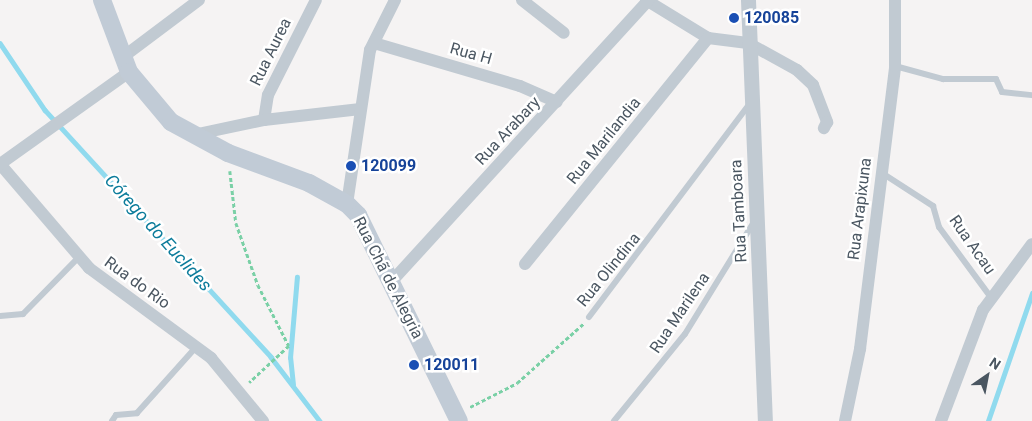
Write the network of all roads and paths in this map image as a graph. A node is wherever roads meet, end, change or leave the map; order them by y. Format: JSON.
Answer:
{"nodes":[{"id":1,"x":102,"y":0,"type":"edge"},
{"id":2,"x":199,"y":0,"type":"edge"},
{"id":3,"x":316,"y":0,"type":"edge"},
{"id":4,"x":395,"y":0,"type":"edge"},
{"id":5,"x":522,"y":0,"type":"edge"},
{"id":6,"x":647,"y":0,"type":"edge"},
{"id":7,"x":748,"y":0,"type":"edge"},
{"id":8,"x":895,"y":0,"type":"edge"},
{"id":9,"x":564,"y":33,"type":"dead end"},
{"id":10,"x":708,"y":38,"type":"junction"},
{"id":11,"x":374,"y":43,"type":"junction"},
{"id":12,"x":748,"y":43,"type":"junction"},
{"id":13,"x":126,"y":64,"type":"junction"},
{"id":14,"x":895,"y":66,"type":"junction"},
{"id":15,"x":1032,"y":94,"type":"edge"},
{"id":16,"x":557,"y":102,"type":"junction"},
{"id":17,"x":750,"y":104,"type":"junction"},
{"id":18,"x":360,"y":109,"type":"junction"},
{"id":19,"x":264,"y":120,"type":"junction"},
{"id":20,"x":824,"y":128,"type":"dead end"},
{"id":21,"x":193,"y":136,"type":"junction"},
{"id":22,"x":228,"y":152,"type":"junction"},
{"id":23,"x":0,"y":164,"type":"edge"},
{"id":24,"x":882,"y":173,"type":"junction"},
{"id":25,"x":347,"y":204,"type":"junction"},
{"id":26,"x":759,"y":215,"type":"junction"},
{"id":27,"x":1032,"y":244,"type":"edge"},
{"id":28,"x":79,"y":257,"type":"junction"},
{"id":29,"x":525,"y":264,"type":"dead end"},
{"id":30,"x":392,"y":281,"type":"junction"},
{"id":31,"x":992,"y":299,"type":"junction"},
{"id":32,"x":0,"y":316,"type":"edge"},
{"id":33,"x":589,"y":317,"type":"joint"},
{"id":34,"x":196,"y":347,"type":"junction"},
{"id":35,"x":241,"y":390,"type":"junction"},
{"id":36,"x":457,"y":418,"type":"edge"},
{"id":37,"x":112,"y":421,"type":"edge"},
{"id":38,"x":263,"y":421,"type":"edge"},
{"id":39,"x":614,"y":421,"type":"edge"},
{"id":40,"x":765,"y":421,"type":"edge"},
{"id":41,"x":845,"y":421,"type":"edge"},
{"id":42,"x":941,"y":421,"type":"edge"}],
"edges":[{"from":1,"to":13,"type":"main road","name":"Rua Chã de Alegria"},
{"from":2,"to":13,"type":"street"},
{"from":3,"to":19,"type":"street","name":"Rua Aurea"},
{"from":4,"to":11,"type":"street"},
{"from":5,"to":9,"type":"street"},
{"from":6,"to":10,"type":"street"},
{"from":6,"to":16,"type":"street","name":"Rua Arabary"},
{"from":7,"to":12,"type":"street","name":"Rua Tamboara"},
{"from":8,"to":14,"type":"street","name":"Rua Arapixuna"},
{"from":10,"to":12,"type":"street"},
{"from":10,"to":29,"type":"street","name":"Rua Marilandia"},
{"from":11,"to":16,"type":"street","name":"Rua H"},
{"from":11,"to":18,"type":"street"},
{"from":12,"to":17,"type":"street","name":"Rua Tamboara"},
{"from":12,"to":20,"type":"street"},
{"from":13,"to":21,"type":"main road","name":"Rua Chã de Alegria"},
{"from":13,"to":23,"type":"street"},
{"from":14,"to":15,"type":"lane"},
{"from":14,"to":24,"type":"street","name":"Rua Arapixuna"},
{"from":16,"to":30,"type":"street","name":"Rua Arabary"},
{"from":17,"to":26,"type":"street","name":"Rua Tamboara"},
{"from":17,"to":33,"type":"lane","name":"Rua Olindina"},
{"from":18,"to":19,"type":"street"},
{"from":18,"to":25,"type":"street"},
{"from":19,"to":21,"type":"street"},
{"from":21,"to":22,"type":"main road","name":"Rua Chã de Alegria"},
{"from":22,"to":25,"type":"main road","name":"Rua Chã de Alegria"},
{"from":22,"to":35,"type":"path"},
{"from":23,"to":28,"type":"street","name":"Rua do Rio"},
{"from":24,"to":31,"type":"lane","name":"Rua Acau"},
{"from":24,"to":41,"type":"street","name":"Rua Arapixuna"},
{"from":25,"to":30,"type":"main road","name":"Rua Chã de Alegria"},
{"from":26,"to":39,"type":"lane","name":"Rua Marilena"},
{"from":26,"to":40,"type":"street","name":"Rua Tamboara"},
{"from":27,"to":31,"type":"street"},
{"from":28,"to":32,"type":"lane"},
{"from":28,"to":34,"type":"street","name":"Rua do Rio"},
{"from":30,"to":36,"type":"main road","name":"Rua Chã de Alegria"},
{"from":31,"to":42,"type":"street"},
{"from":33,"to":36,"type":"path","name":"Rua Olindina"},
{"from":34,"to":35,"type":"street","name":"Rua do Rio"},
{"from":34,"to":37,"type":"lane"},
{"from":35,"to":38,"type":"street","name":"Rua do Rio"}]}
